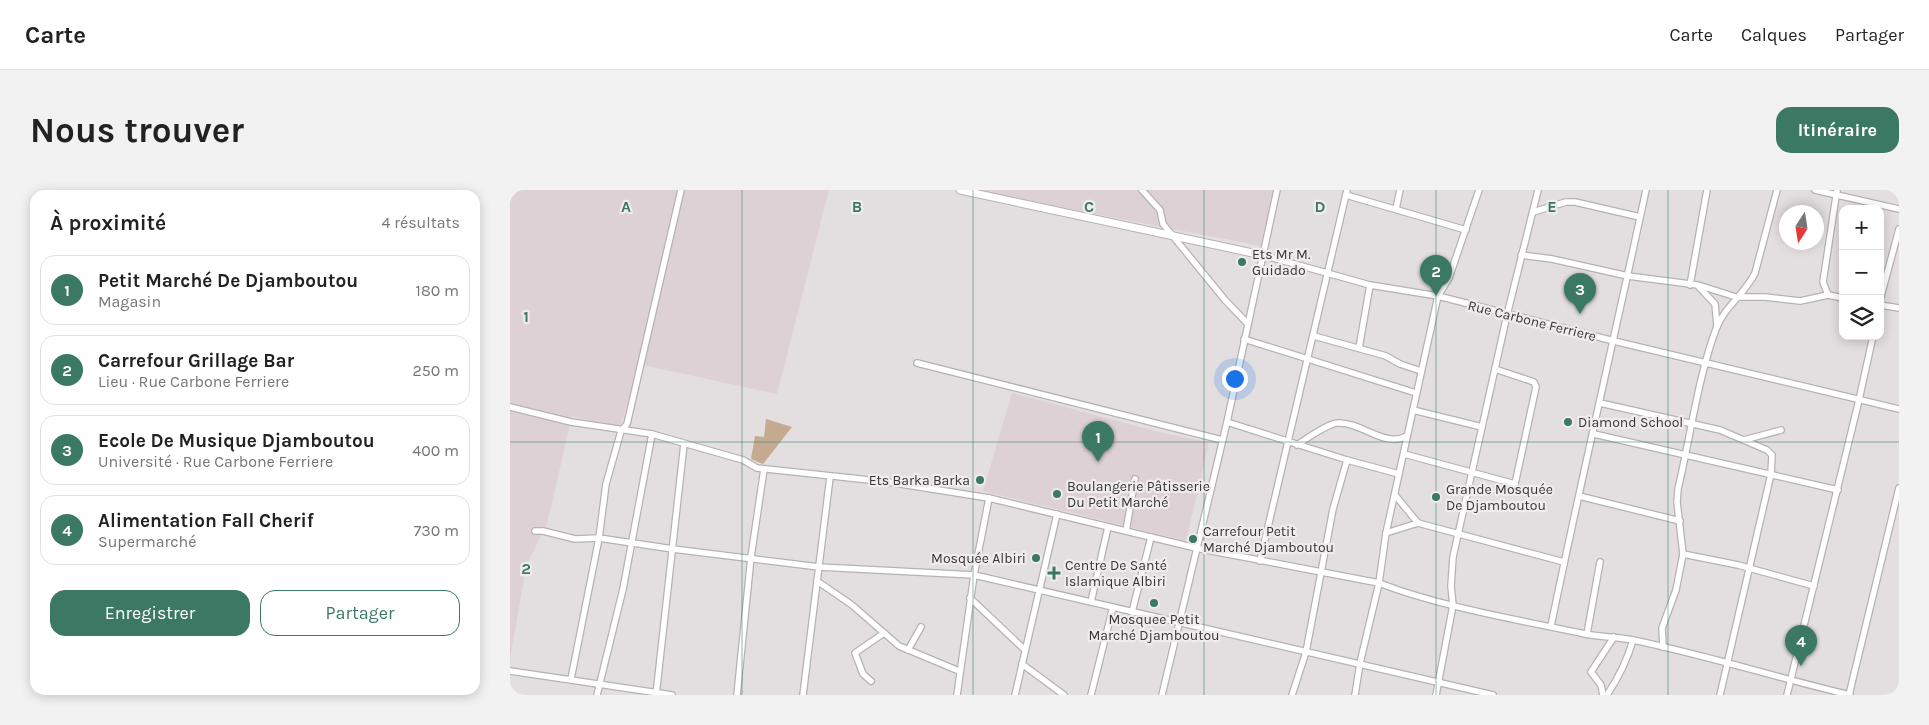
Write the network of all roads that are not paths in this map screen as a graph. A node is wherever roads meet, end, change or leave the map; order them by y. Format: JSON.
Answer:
{"nodes":[{"id":1,"x":681,"y":190,"type":"edge"},
{"id":2,"x":960,"y":190,"type":"edge"},
{"id":3,"x":1142,"y":190,"type":"edge"},
{"id":4,"x":1277,"y":190,"type":"edge"},
{"id":5,"x":1400,"y":190,"type":"edge"},
{"id":6,"x":1479,"y":190,"type":"edge"},
{"id":7,"x":1538,"y":190,"type":"edge"},
{"id":8,"x":1646,"y":190,"type":"edge"},
{"id":9,"x":1707,"y":190,"type":"edge"},
{"id":10,"x":1777,"y":190,"type":"edge"},
{"id":11,"x":1815,"y":190,"type":"edge"},
{"id":12,"x":1347,"y":192,"type":"edge"},
{"id":13,"x":1836,"y":193,"type":"edge"},
{"id":14,"x":1396,"y":209,"type":"junction"},
{"id":15,"x":1899,"y":209,"type":"edge"},
{"id":16,"x":1532,"y":212,"type":"junction"},
{"id":17,"x":1640,"y":217,"type":"junction"},
{"id":18,"x":1899,"y":229,"type":"edge"},
{"id":19,"x":1466,"y":230,"type":"junction"},
{"id":20,"x":1174,"y":235,"type":"junction"},
{"id":21,"x":1262,"y":255,"type":"junction"},
{"id":22,"x":1521,"y":255,"type":"junction"},
{"id":23,"x":1329,"y":272,"type":"junction"},
{"id":24,"x":1628,"y":276,"type":"junction"},
{"id":25,"x":1370,"y":285,"type":"junction"},
{"id":26,"x":1690,"y":285,"type":"junction"},
{"id":27,"x":1698,"y":286,"type":"junction"},
{"id":28,"x":1828,"y":295,"type":"junction"},
{"id":29,"x":1881,"y":295,"type":"edge"},
{"id":30,"x":1438,"y":296,"type":"junction"},
{"id":31,"x":1736,"y":297,"type":"junction"},
{"id":32,"x":1839,"y":297,"type":"edge"},
{"id":33,"x":1884,"y":306,"type":"edge"},
{"id":34,"x":1899,"y":308,"type":"edge"},
{"id":35,"x":1507,"y":314,"type":"junction"},
{"id":36,"x":1247,"y":323,"type":"junction"},
{"id":37,"x":1716,"y":328,"type":"junction"},
{"id":38,"x":1314,"y":336,"type":"junction"},
{"id":39,"x":1244,"y":339,"type":"junction"},
{"id":40,"x":1871,"y":340,"type":"edge"},
{"id":41,"x":1614,"y":341,"type":"junction"},
{"id":42,"x":1358,"y":348,"type":"junction"},
{"id":43,"x":1308,"y":359,"type":"junction"},
{"id":44,"x":917,"y":363,"type":"dead end"},
{"id":45,"x":1706,"y":364,"type":"junction"},
{"id":46,"x":1495,"y":369,"type":"junction"},
{"id":47,"x":1421,"y":371,"type":"junction"},
{"id":48,"x":1416,"y":393,"type":"junction"},
{"id":49,"x":1859,"y":400,"type":"junction"},
{"id":50,"x":1600,"y":404,"type":"junction"},
{"id":51,"x":510,"y":407,"type":"edge"},
{"id":52,"x":1899,"y":409,"type":"edge"},
{"id":53,"x":1413,"y":410,"type":"junction"},
{"id":54,"x":1227,"y":422,"type":"junction"},
{"id":55,"x":1693,"y":424,"type":"junction"},
{"id":56,"x":1482,"y":427,"type":"junction"},
{"id":57,"x":1780,"y":430,"type":"dead end"},
{"id":58,"x":621,"y":431,"type":"junction"},
{"id":59,"x":652,"y":434,"type":"junction"},
{"id":60,"x":1594,"y":434,"type":"junction"},
{"id":61,"x":1407,"y":436,"type":"junction"},
{"id":62,"x":1222,"y":440,"type":"junction"},
{"id":63,"x":1744,"y":440,"type":"junction"},
{"id":64,"x":1288,"y":442,"type":"junction"},
{"id":65,"x":684,"y":444,"type":"junction"},
{"id":66,"x":1297,"y":445,"type":"junction"},
{"id":67,"x":1404,"y":454,"type":"junction"},
{"id":68,"x":1686,"y":455,"type":"junction"},
{"id":69,"x":1347,"y":460,"type":"junction"},
{"id":70,"x":764,"y":469,"type":"junction"},
{"id":71,"x":1473,"y":473,"type":"junction"},
{"id":72,"x":1399,"y":474,"type":"junction"},
{"id":73,"x":1771,"y":474,"type":"junction"},
{"id":74,"x":830,"y":476,"type":"junction"},
{"id":75,"x":1136,"y":478,"type":"dead end"},
{"id":76,"x":1899,"y":488,"type":"edge"},
{"id":77,"x":1838,"y":490,"type":"junction"},
{"id":78,"x":1395,"y":495,"type":"junction"},
{"id":79,"x":1579,"y":496,"type":"junction"},
{"id":80,"x":988,"y":498,"type":"junction"},
{"id":81,"x":1057,"y":514,"type":"junction"},
{"id":82,"x":1680,"y":521,"type":"junction"},
{"id":83,"x":1418,"y":523,"type":"junction"},
{"id":84,"x":1108,"y":527,"type":"junction"},
{"id":85,"x":535,"y":531,"type":"dead end"},
{"id":86,"x":1126,"y":531,"type":"junction"},
{"id":87,"x":1459,"y":532,"type":"junction"},
{"id":88,"x":1386,"y":533,"type":"junction"},
{"id":89,"x":1151,"y":537,"type":"junction"},
{"id":90,"x":599,"y":538,"type":"junction"},
{"id":91,"x":630,"y":543,"type":"junction"},
{"id":92,"x":1196,"y":548,"type":"junction"},
{"id":93,"x":673,"y":549,"type":"junction"},
{"id":94,"x":1683,"y":554,"type":"junction"},
{"id":95,"x":751,"y":558,"type":"junction"},
{"id":96,"x":1260,"y":561,"type":"junction"},
{"id":97,"x":1564,"y":562,"type":"junction"},
{"id":98,"x":1600,"y":562,"type":"dead end"},
{"id":99,"x":819,"y":566,"type":"junction"},
{"id":100,"x":1750,"y":569,"type":"junction"},
{"id":101,"x":1319,"y":573,"type":"junction"},
{"id":102,"x":974,"y":575,"type":"junction"},
{"id":103,"x":818,"y":581,"type":"junction"},
{"id":104,"x":1379,"y":582,"type":"junction"},
{"id":105,"x":1814,"y":586,"type":"junction"},
{"id":106,"x":1040,"y":588,"type":"junction"},
{"id":107,"x":970,"y":598,"type":"junction"},
{"id":108,"x":1091,"y":602,"type":"junction"},
{"id":109,"x":1453,"y":605,"type":"junction"},
{"id":110,"x":1113,"y":607,"type":"junction"},
{"id":111,"x":1132,"y":612,"type":"junction"},
{"id":112,"x":1180,"y":624,"type":"junction"},
{"id":113,"x":1551,"y":626,"type":"junction"},
{"id":114,"x":922,"y":627,"type":"dead end"},
{"id":115,"x":884,"y":633,"type":"junction"},
{"id":116,"x":1587,"y":634,"type":"junction"},
{"id":117,"x":1614,"y":637,"type":"junction"},
{"id":118,"x":1633,"y":640,"type":"junction"},
{"id":119,"x":1663,"y":647,"type":"junction"},
{"id":120,"x":908,"y":650,"type":"junction"},
{"id":121,"x":1025,"y":650,"type":"junction"},
{"id":122,"x":1306,"y":652,"type":"junction"},
{"id":123,"x":1360,"y":663,"type":"junction"},
{"id":124,"x":1022,"y":664,"type":"junction"},
{"id":125,"x":1726,"y":664,"type":"junction"},
{"id":126,"x":960,"y":671,"type":"junction"},
{"id":127,"x":510,"y":672,"type":"edge"},
{"id":128,"x":571,"y":679,"type":"junction"},
{"id":129,"x":871,"y":681,"type":"dead end"},
{"id":130,"x":1789,"y":681,"type":"junction"},
{"id":131,"x":1440,"y":682,"type":"junction"},
{"id":132,"x":599,"y":684,"type":"junction"},
{"id":133,"x":656,"y":694,"type":"edge"},
{"id":134,"x":596,"y":695,"type":"edge"},
{"id":135,"x":672,"y":695,"type":"edge"},
{"id":136,"x":737,"y":695,"type":"edge"},
{"id":137,"x":803,"y":695,"type":"edge"},
{"id":138,"x":957,"y":695,"type":"edge"},
{"id":139,"x":1015,"y":695,"type":"edge"},
{"id":140,"x":1064,"y":695,"type":"edge"},
{"id":141,"x":1090,"y":695,"type":"edge"},
{"id":142,"x":1162,"y":695,"type":"edge"},
{"id":143,"x":1292,"y":695,"type":"edge"},
{"id":144,"x":1355,"y":695,"type":"edge"},
{"id":145,"x":1436,"y":695,"type":"edge"},
{"id":146,"x":1493,"y":695,"type":"edge"},
{"id":147,"x":1602,"y":695,"type":"edge"},
{"id":148,"x":1607,"y":695,"type":"edge"},
{"id":149,"x":1720,"y":695,"type":"edge"},
{"id":150,"x":1787,"y":695,"type":"edge"},
{"id":151,"x":1849,"y":695,"type":"edge"}],
"edges":[{"from":1,"to":58,"type":"street"},
{"from":2,"to":20,"type":"street","name":"Rue Carbone Ferriere"},
{"from":3,"to":20,"type":"street"},
{"from":4,"to":21,"type":"street"},
{"from":5,"to":14,"type":"street"},
{"from":6,"to":19,"type":"street"},
{"from":7,"to":16,"type":"street"},
{"from":8,"to":17,"type":"street"},
{"from":9,"to":26,"type":"street"},
{"from":10,"to":31,"type":"street"},
{"from":11,"to":13,"type":"street"},
{"from":12,"to":14,"type":"street"},
{"from":12,"to":23,"type":"street"},
{"from":13,"to":15,"type":"street"},
{"from":13,"to":28,"type":"street"},
{"from":14,"to":19,"type":"street"},
{"from":16,"to":17,"type":"street"},
{"from":16,"to":22,"type":"street"},
{"from":17,"to":24,"type":"street"},
{"from":18,"to":29,"type":"street"},
{"from":19,"to":30,"type":"street"},
{"from":20,"to":21,"type":"street","name":"Rue Carbone Ferriere"},
{"from":20,"to":36,"type":"street"},
{"from":21,"to":23,"type":"street","name":"Rue Carbone Ferriere"},
{"from":21,"to":36,"type":"street"},
{"from":22,"to":24,"type":"street"},
{"from":22,"to":35,"type":"street"},
{"from":23,"to":25,"type":"street","name":"Rue Carbone Ferriere"},
{"from":23,"to":38,"type":"street"},
{"from":24,"to":26,"type":"street"},
{"from":24,"to":41,"type":"street"},
{"from":25,"to":30,"type":"street","name":"Rue Carbone Ferriere"},
{"from":25,"to":42,"type":"street"},
{"from":26,"to":27,"type":"street"},
{"from":27,"to":31,"type":"street"},
{"from":27,"to":37,"type":"street"},
{"from":28,"to":31,"type":"street"},
{"from":28,"to":32,"type":"street"},
{"from":30,"to":35,"type":"street","name":"Rue Carbone Ferriere"},
{"from":30,"to":47,"type":"street"},
{"from":31,"to":37,"type":"street"},
{"from":33,"to":34,"type":"street"},
{"from":35,"to":41,"type":"street","name":"Rue Carbone Ferriere"},
{"from":35,"to":46,"type":"street"},
{"from":36,"to":39,"type":"street"},
{"from":37,"to":45,"type":"street"},
{"from":38,"to":42,"type":"street"},
{"from":38,"to":43,"type":"street"},
{"from":39,"to":43,"type":"street"},
{"from":39,"to":54,"type":"street"},
{"from":40,"to":49,"type":"street"},
{"from":41,"to":45,"type":"street","name":"Rue Carbone Ferriere"},
{"from":41,"to":50,"type":"street"},
{"from":42,"to":47,"type":"street"},
{"from":43,"to":48,"type":"street"},
{"from":43,"to":64,"type":"street"},
{"from":44,"to":62,"type":"street"},
{"from":45,"to":49,"type":"street","name":"Rue Carbone Ferriere"},
{"from":45,"to":55,"type":"street"},
{"from":46,"to":56,"type":"street"},
{"from":46,"to":71,"type":"street"},
{"from":47,"to":48,"type":"street"},
{"from":48,"to":53,"type":"street"},
{"from":49,"to":52,"type":"street","name":"Rue Carbone Ferriere"},
{"from":49,"to":77,"type":"street"},
{"from":50,"to":55,"type":"street"},
{"from":50,"to":60,"type":"street"},
{"from":51,"to":58,"type":"street"},
{"from":53,"to":56,"type":"street"},
{"from":53,"to":61,"type":"street"},
{"from":54,"to":62,"type":"street"},
{"from":54,"to":64,"type":"street"},
{"from":55,"to":63,"type":"street"},
{"from":55,"to":68,"type":"street"},
{"from":56,"to":71,"type":"street"},
{"from":57,"to":63,"type":"street"},
{"from":58,"to":59,"type":"street"},
{"from":58,"to":90,"type":"street"},
{"from":59,"to":65,"type":"street"},
{"from":59,"to":91,"type":"street"},
{"from":60,"to":68,"type":"street"},
{"from":60,"to":79,"type":"street"},
{"from":61,"to":66,"type":"street"},
{"from":61,"to":67,"type":"street"},
{"from":62,"to":92,"type":"street"},
{"from":63,"to":73,"type":"street"},
{"from":64,"to":66,"type":"street"},
{"from":64,"to":96,"type":"street"},
{"from":65,"to":70,"type":"street"},
{"from":65,"to":93,"type":"street"},
{"from":66,"to":69,"type":"street"},
{"from":67,"to":71,"type":"street"},
{"from":67,"to":72,"type":"street"},
{"from":68,"to":73,"type":"street"},
{"from":68,"to":82,"type":"street"},
{"from":69,"to":72,"type":"street"},
{"from":69,"to":101,"type":"street"},
{"from":70,"to":74,"type":"street"},
{"from":70,"to":95,"type":"street"},
{"from":71,"to":87,"type":"street"},
{"from":72,"to":78,"type":"street"},
{"from":73,"to":77,"type":"street"},
{"from":73,"to":100,"type":"street"},
{"from":74,"to":80,"type":"street"},
{"from":74,"to":99,"type":"street"},
{"from":75,"to":86,"type":"street"},
{"from":76,"to":151,"type":"street"},
{"from":77,"to":105,"type":"street"},
{"from":78,"to":83,"type":"street"},
{"from":78,"to":88,"type":"street"},
{"from":79,"to":82,"type":"street"},
{"from":79,"to":97,"type":"street"},
{"from":80,"to":81,"type":"street"},
{"from":80,"to":102,"type":"street"},
{"from":81,"to":84,"type":"street"},
{"from":81,"to":106,"type":"street"},
{"from":82,"to":94,"type":"street"},
{"from":83,"to":87,"type":"street"},
{"from":83,"to":88,"type":"street"},
{"from":84,"to":86,"type":"street"},
{"from":84,"to":108,"type":"street"},
{"from":85,"to":90,"type":"street"},
{"from":86,"to":89,"type":"street"},
{"from":87,"to":97,"type":"street"},
{"from":87,"to":109,"type":"street"},
{"from":88,"to":104,"type":"street"},
{"from":89,"to":92,"type":"street"},
{"from":89,"to":111,"type":"street"},
{"from":90,"to":91,"type":"street"},
{"from":90,"to":128,"type":"street"},
{"from":91,"to":93,"type":"street"},
{"from":91,"to":132,"type":"street"},
{"from":92,"to":96,"type":"street"},
{"from":92,"to":112,"type":"street"},
{"from":93,"to":95,"type":"street"},
{"from":93,"to":133,"type":"street"},
{"from":94,"to":100,"type":"street"},
{"from":94,"to":119,"type":"street"},
{"from":95,"to":99,"type":"street"},
{"from":95,"to":136,"type":"street"},
{"from":96,"to":101,"type":"street"},
{"from":97,"to":113,"type":"street"},
{"from":98,"to":116,"type":"street"},
{"from":99,"to":102,"type":"street"},
{"from":99,"to":103,"type":"street"},
{"from":100,"to":105,"type":"street"},
{"from":100,"to":125,"type":"street"},
{"from":101,"to":104,"type":"street"},
{"from":101,"to":122,"type":"street"},
{"from":102,"to":106,"type":"street"},
{"from":102,"to":107,"type":"street"},
{"from":103,"to":115,"type":"street"},
{"from":103,"to":137,"type":"street"},
{"from":104,"to":109,"type":"street"},
{"from":104,"to":123,"type":"street"},
{"from":105,"to":130,"type":"street"},
{"from":106,"to":108,"type":"street"},
{"from":106,"to":121,"type":"street"},
{"from":107,"to":121,"type":"street"},
{"from":107,"to":126,"type":"street"},
{"from":108,"to":110,"type":"street"},
{"from":109,"to":113,"type":"street"},
{"from":109,"to":131,"type":"street"},
{"from":110,"to":111,"type":"street"},
{"from":110,"to":141,"type":"street"},
{"from":111,"to":112,"type":"street"},
{"from":112,"to":122,"type":"street"},
{"from":112,"to":142,"type":"street"},
{"from":113,"to":116,"type":"street"},
{"from":114,"to":120,"type":"street"},
{"from":115,"to":120,"type":"street"},
{"from":115,"to":129,"type":"street"},
{"from":116,"to":117,"type":"street"},
{"from":117,"to":118,"type":"street"},
{"from":117,"to":147,"type":"street"},
{"from":118,"to":119,"type":"street"},
{"from":118,"to":148,"type":"street"},
{"from":119,"to":125,"type":"street"},
{"from":120,"to":126,"type":"street"},
{"from":121,"to":124,"type":"street"},
{"from":122,"to":123,"type":"street"},
{"from":122,"to":143,"type":"street"},
{"from":123,"to":131,"type":"street"},
{"from":123,"to":144,"type":"street"},
{"from":124,"to":139,"type":"street"},
{"from":124,"to":140,"type":"street"},
{"from":125,"to":130,"type":"street"},
{"from":125,"to":149,"type":"street"},
{"from":126,"to":138,"type":"street"},
{"from":127,"to":128,"type":"street"},
{"from":128,"to":132,"type":"street"},
{"from":130,"to":150,"type":"street"},
{"from":130,"to":151,"type":"street"},
{"from":131,"to":145,"type":"street"},
{"from":131,"to":146,"type":"street"},
{"from":132,"to":133,"type":"street"},
{"from":132,"to":134,"type":"street"},
{"from":133,"to":135,"type":"street"}]}
